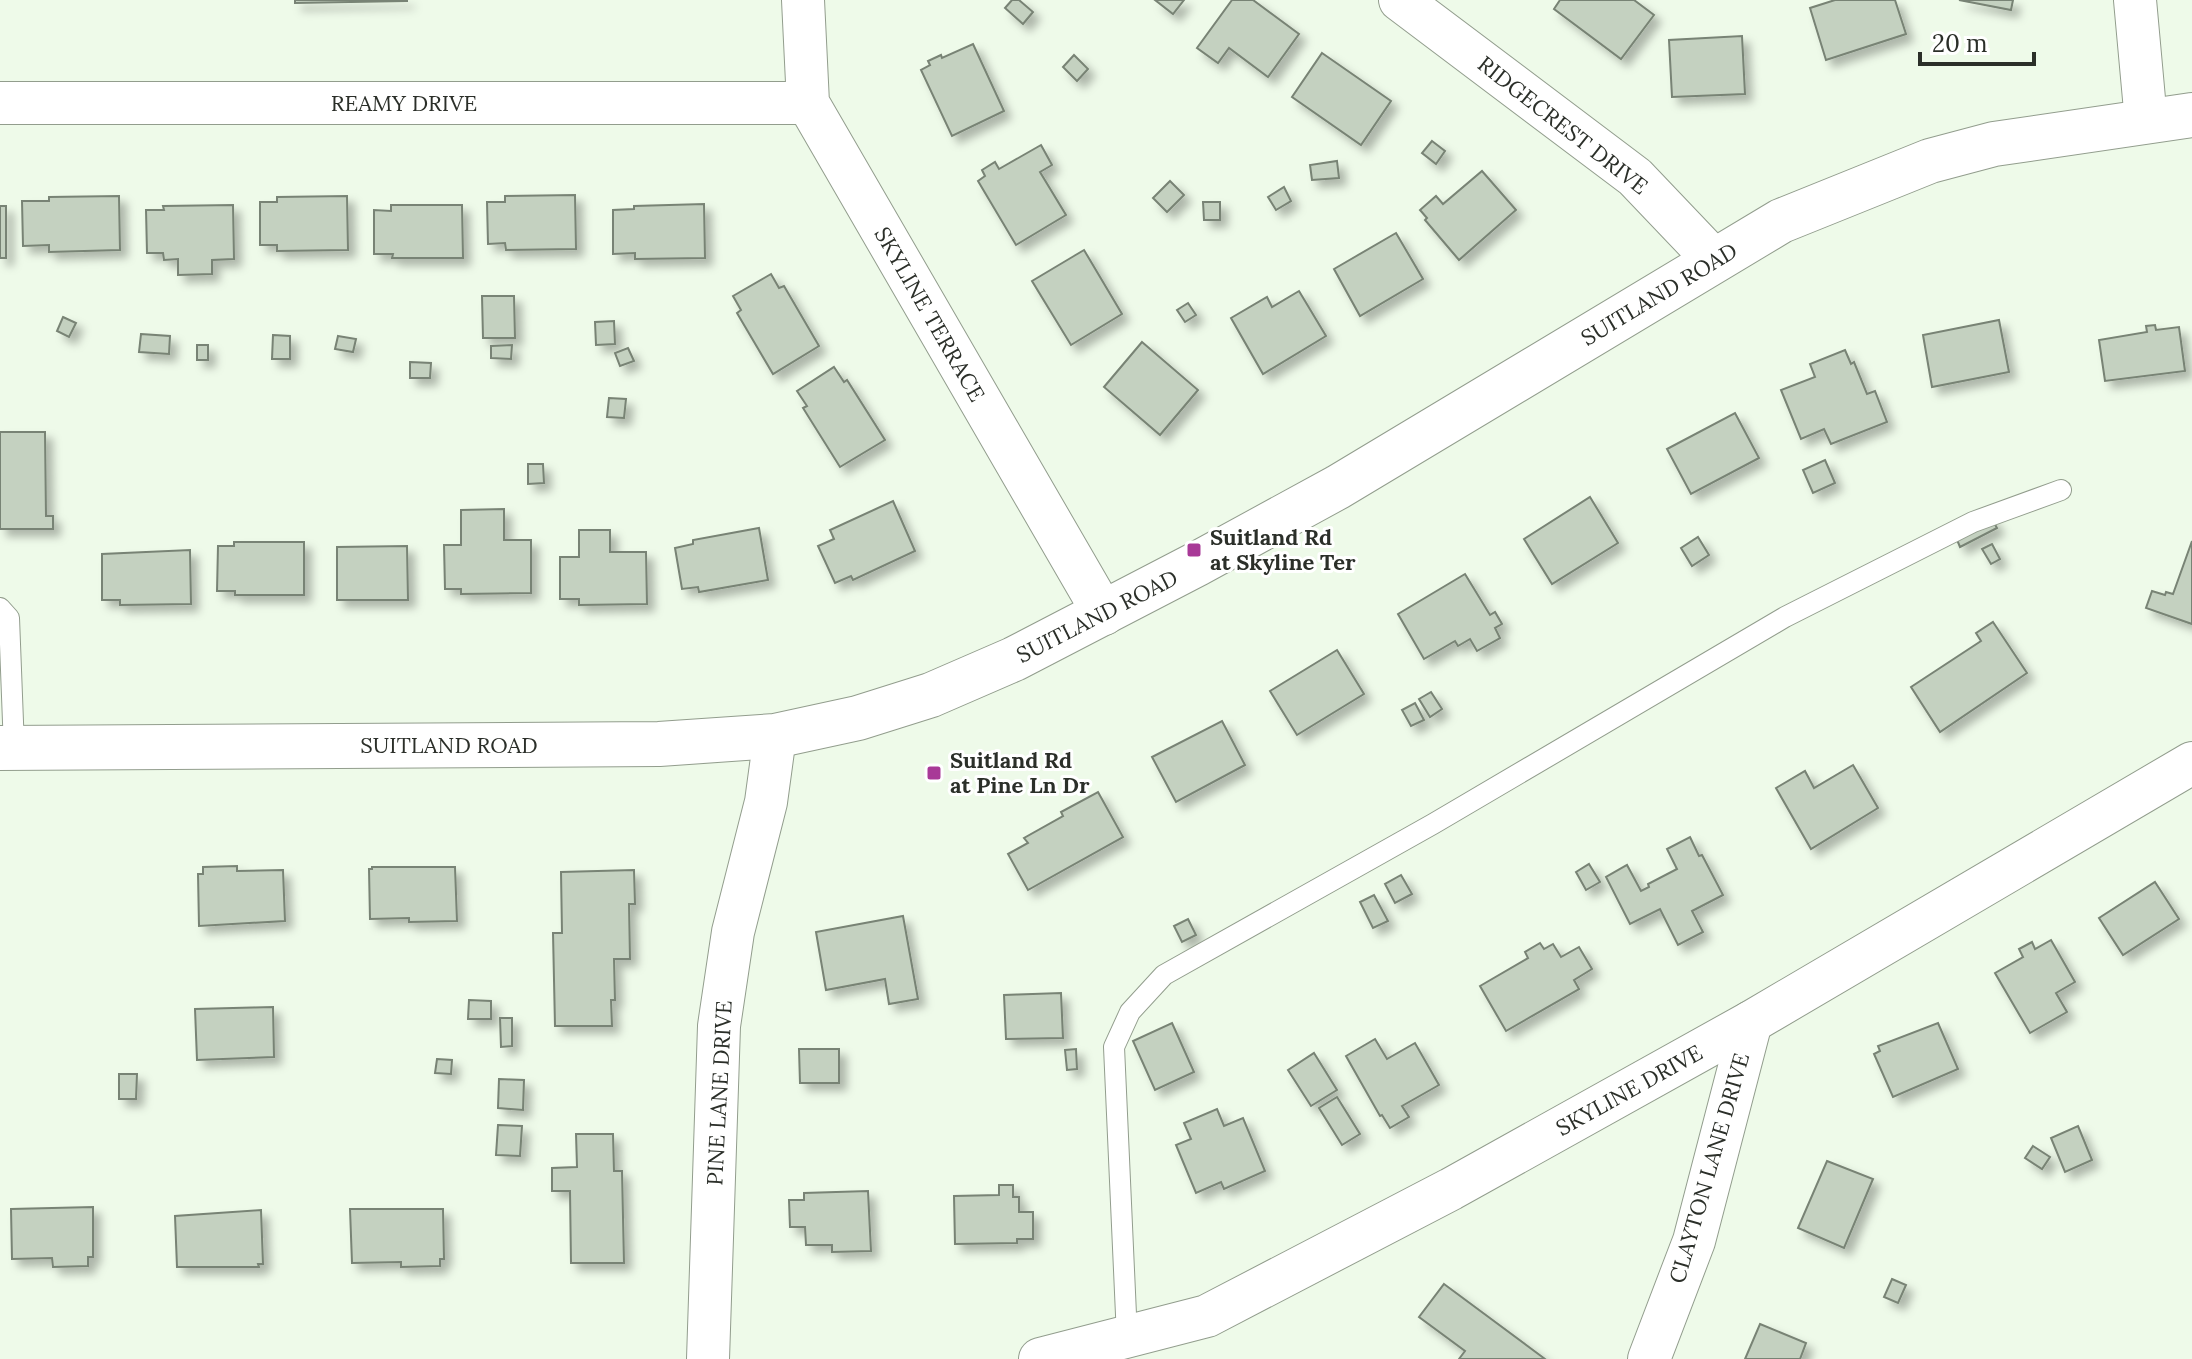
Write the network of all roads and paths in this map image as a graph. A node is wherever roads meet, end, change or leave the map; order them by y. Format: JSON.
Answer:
{"nodes":[{"id":1,"x":803,"y":0,"type":"edge"},
{"id":2,"x":1400,"y":0,"type":"edge"},
{"id":3,"x":2135,"y":0,"type":"edge"},
{"id":4,"x":0,"y":103,"type":"edge"},
{"id":5,"x":808,"y":103,"type":"junction"},
{"id":6,"x":2192,"y":115,"type":"edge"},
{"id":7,"x":2146,"y":121,"type":"junction"},
{"id":8,"x":1715,"y":261,"type":"junction"},
{"id":9,"x":2061,"y":490,"type":"dead end"},
{"id":10,"x":0,"y":608,"type":"edge"},
{"id":11,"x":1104,"y":614,"type":"junction"},
{"id":12,"x":775,"y":736,"type":"junction"},
{"id":13,"x":7,"y":748,"type":"edge"},
{"id":14,"x":2192,"y":763,"type":"edge"},
{"id":15,"x":1751,"y":1022,"type":"junction"},
{"id":16,"x":1127,"y":1337,"type":"junction"},
{"id":17,"x":708,"y":1359,"type":"edge"},
{"id":18,"x":1040,"y":1359,"type":"edge"},
{"id":19,"x":1649,"y":1359,"type":"edge"}],
"edges":[{"from":1,"to":5,"type":"street","name":"SKYLINE TERRACE"},
{"from":2,"to":8,"type":"street","name":"RIDGECREST DRIVE"},
{"from":3,"to":7,"type":"street"},
{"from":4,"to":5,"type":"street","name":"REAMY DRIVE"},
{"from":5,"to":11,"type":"street","name":"SKYLINE TERRACE"},
{"from":6,"to":7,"type":"main road","name":"SUITLAND ROAD"},
{"from":7,"to":8,"type":"main road","name":"SUITLAND ROAD"},
{"from":8,"to":11,"type":"main road","name":"SUITLAND ROAD"},
{"from":9,"to":16,"type":"lane"},
{"from":10,"to":13,"type":"lane"},
{"from":11,"to":12,"type":"main road","name":"SUITLAND ROAD"},
{"from":12,"to":13,"type":"main road","name":"SUITLAND ROAD"},
{"from":12,"to":17,"type":"street","name":"PINE LANE DRIVE"},
{"from":14,"to":15,"type":"street","name":"SKYLINE DRIVE"},
{"from":15,"to":16,"type":"street","name":"SKYLINE DRIVE"},
{"from":15,"to":19,"type":"street","name":"CLAYTON LANE DRIVE"},
{"from":16,"to":18,"type":"street","name":"SKYLINE DRIVE"}]}
